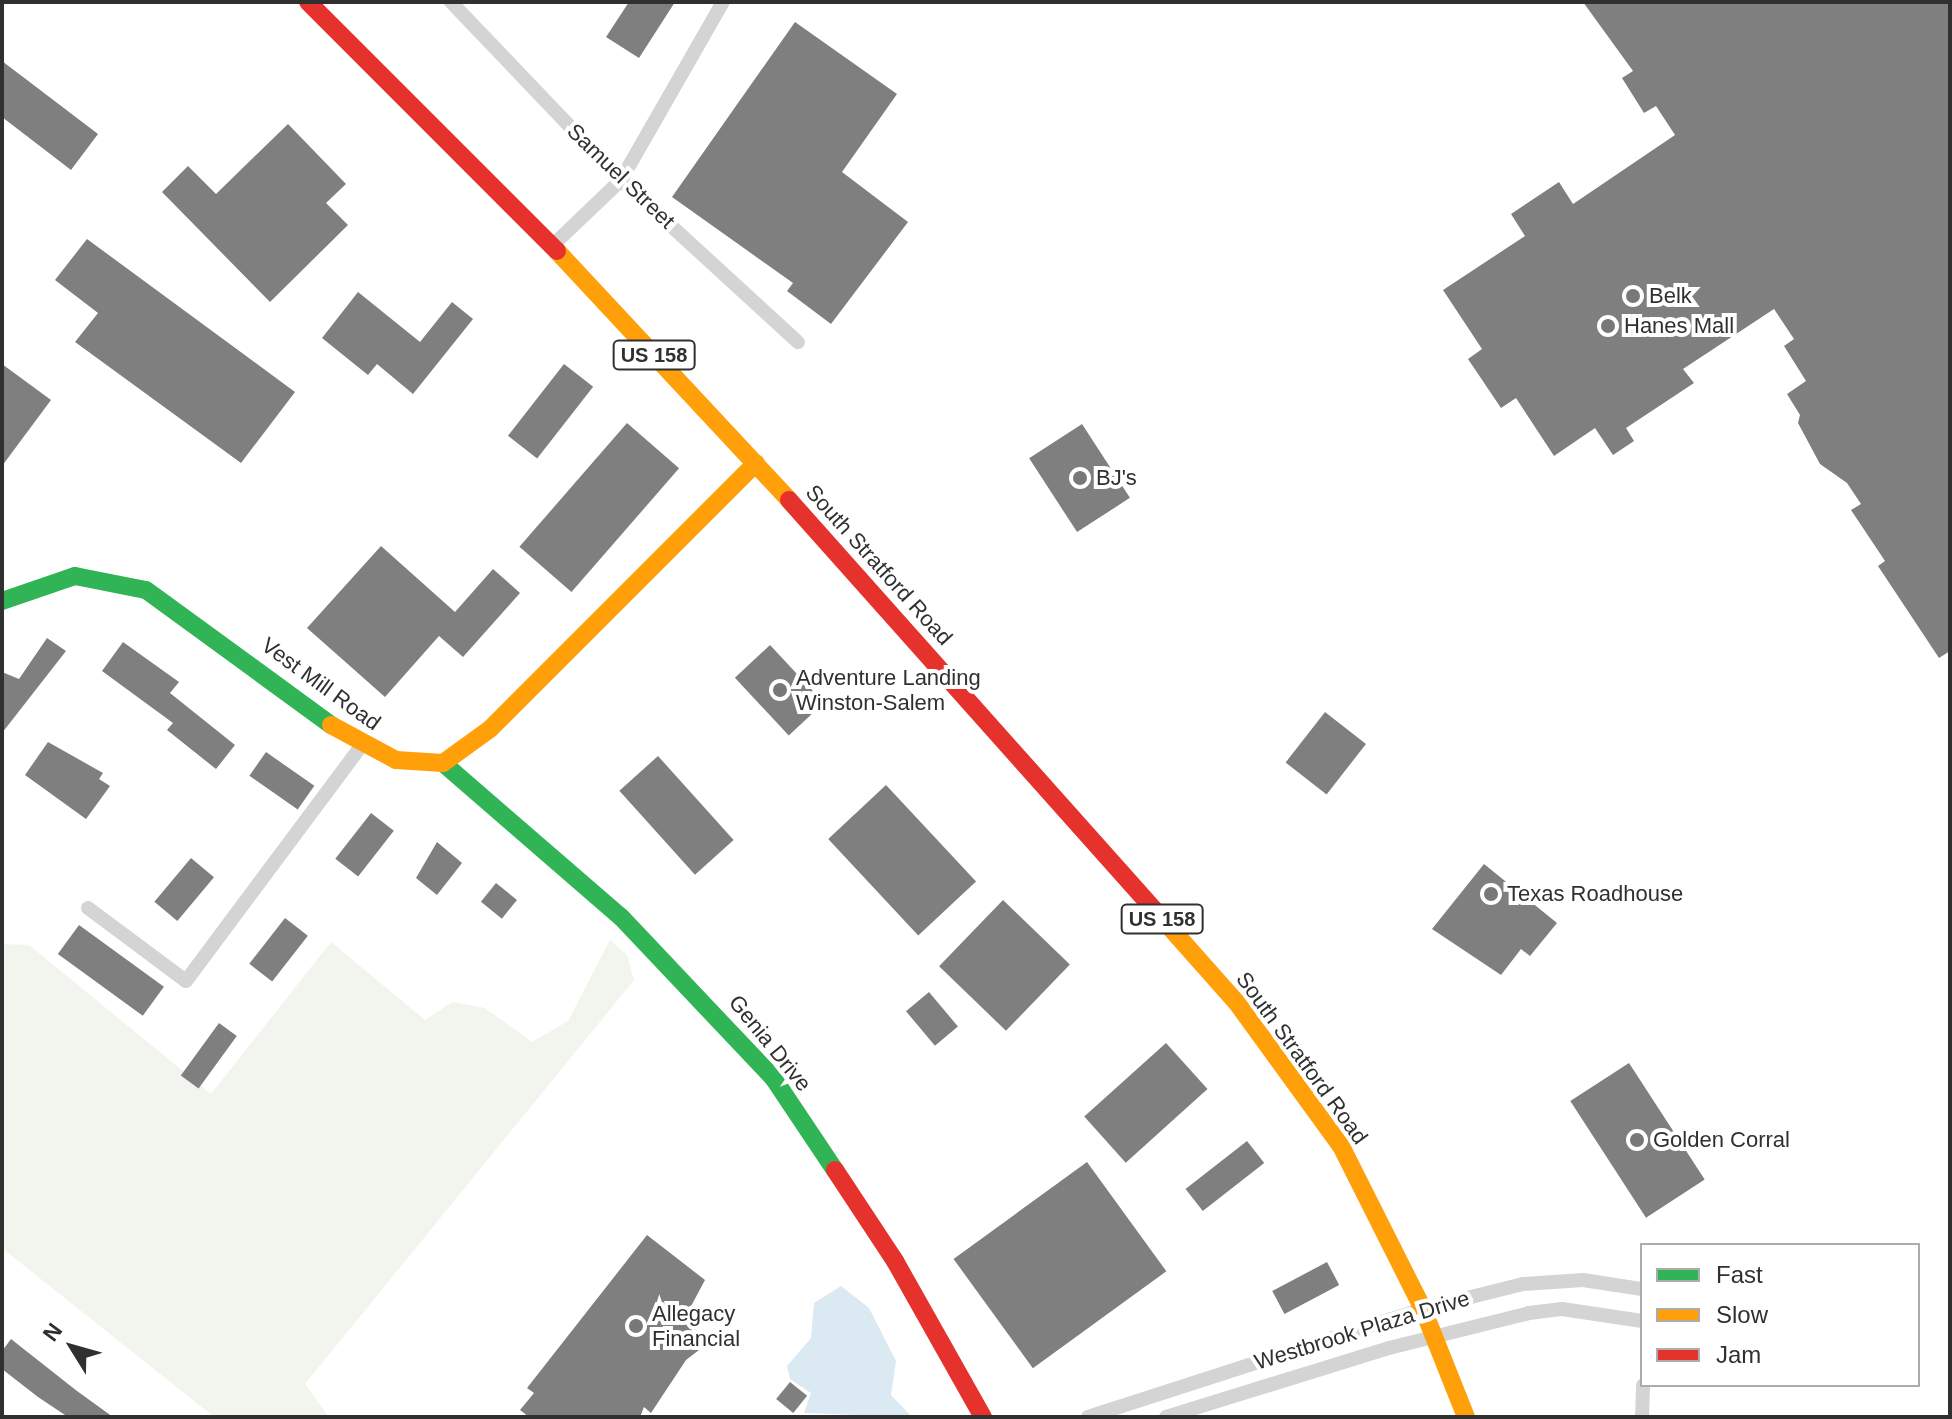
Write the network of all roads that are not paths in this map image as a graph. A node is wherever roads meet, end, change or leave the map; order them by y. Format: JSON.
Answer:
{"nodes":[{"id":1,"x":308,"y":2,"type":"edge"},
{"id":2,"x":451,"y":2,"type":"edge"},
{"id":3,"x":723,"y":2,"type":"edge"},
{"id":4,"x":621,"y":180,"type":"junction"},
{"id":5,"x":552,"y":246,"type":"junction"},
{"id":6,"x":798,"y":342,"type":"dead end"},
{"id":7,"x":756,"y":463,"type":"junction"},
{"id":8,"x":2,"y":601,"type":"edge"},
{"id":9,"x":361,"y":746,"type":"junction"},
{"id":10,"x":443,"y":763,"type":"junction"},
{"id":11,"x":88,"y":908,"type":"dead end"},
{"id":12,"x":1640,"y":1289,"type":"edge"},
{"id":13,"x":1423,"y":1309,"type":"junction"},
{"id":14,"x":1640,"y":1321,"type":"edge"},
{"id":15,"x":1435,"y":1337,"type":"junction"},
{"id":16,"x":1643,"y":1387,"type":"edge"},
{"id":17,"x":983,"y":1417,"type":"edge"},
{"id":18,"x":1088,"y":1417,"type":"edge"},
{"id":19,"x":1166,"y":1417,"type":"edge"},
{"id":20,"x":1466,"y":1417,"type":"edge"},
{"id":21,"x":1642,"y":1417,"type":"edge"}],
"edges":[{"from":1,"to":5,"type":"main road","name":"South Stratford Road","number":"US 158"},
{"from":2,"to":4,"type":"street","name":"Samuel Street"},
{"from":3,"to":4,"type":"street"},
{"from":4,"to":5,"type":"street"},
{"from":4,"to":6,"type":"street","name":"Samuel Street"},
{"from":5,"to":7,"type":"main road","name":"South Stratford Road","number":"US 158"},
{"from":7,"to":10,"type":"main road"},
{"from":7,"to":13,"type":"main road","name":"South Stratford Road","number":"US 158"},
{"from":8,"to":9,"type":"main road","name":"Vest Mill Road"},
{"from":9,"to":10,"type":"main road","name":"Vest Mill Road"},
{"from":9,"to":11,"type":"street"},
{"from":10,"to":17,"type":"main road","name":"Genia Drive"},
{"from":12,"to":13,"type":"street","name":"Westbrook Plaza Drive"},
{"from":13,"to":15,"type":"main road","name":"South Stratford Road","number":"US 158"},
{"from":13,"to":18,"type":"street","name":"Westbrook Plaza Drive"},
{"from":14,"to":15,"type":"street","name":"Westbrook Plaza Drive"},
{"from":15,"to":19,"type":"street","name":"Westbrook Plaza Drive"},
{"from":15,"to":20,"type":"main road","name":"South Stratford Road","number":"US 158"},
{"from":16,"to":21,"type":"street"}]}
